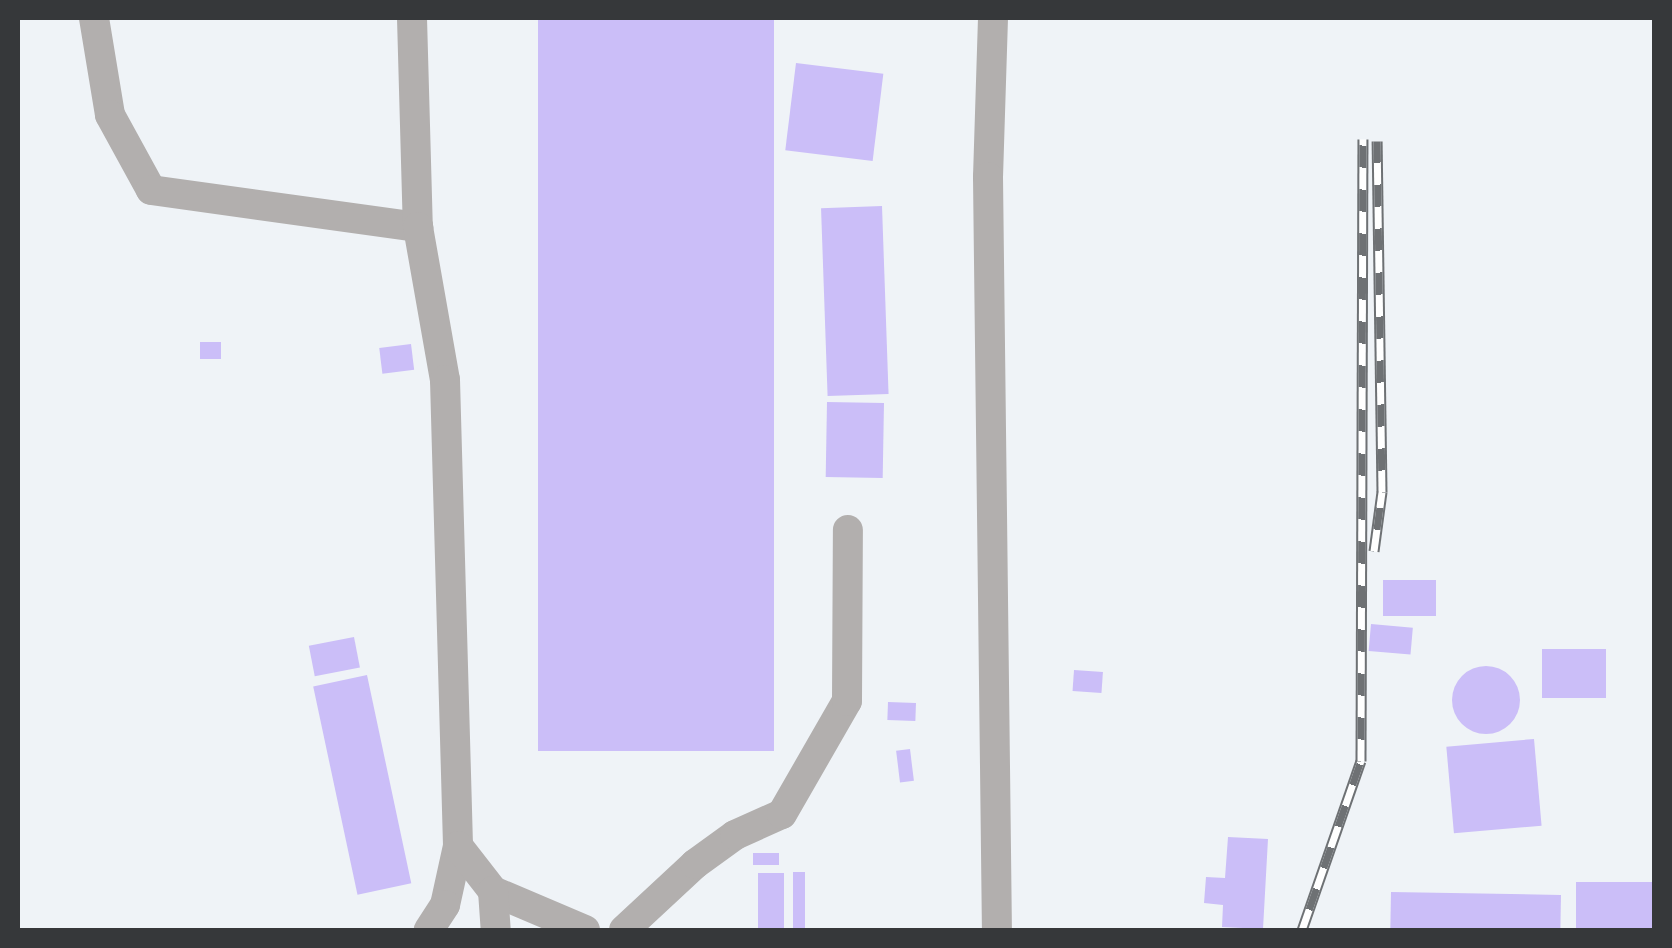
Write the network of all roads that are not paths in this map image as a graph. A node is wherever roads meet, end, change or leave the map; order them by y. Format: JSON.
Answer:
{"nodes":[{"id":1,"x":94,"y":18,"type":"edge"},
{"id":2,"x":412,"y":18,"type":"edge"},
{"id":3,"x":993,"y":18,"type":"edge"},
{"id":4,"x":418,"y":226,"type":"junction"},
{"id":5,"x":848,"y":530,"type":"dead end"},
{"id":6,"x":458,"y":846,"type":"junction"},
{"id":7,"x":493,"y":891,"type":"junction"},
{"id":8,"x":416,"y":930,"type":"edge"},
{"id":9,"x":429,"y":930,"type":"edge"},
{"id":10,"x":496,"y":930,"type":"edge"},
{"id":11,"x":584,"y":930,"type":"edge"},
{"id":12,"x":624,"y":930,"type":"edge"},
{"id":13,"x":997,"y":930,"type":"edge"}],
"edges":[{"from":1,"to":4,"type":"street"},
{"from":2,"to":4,"type":"street"},
{"from":3,"to":13,"type":"street"},
{"from":4,"to":6,"type":"street"},
{"from":5,"to":12,"type":"street"},
{"from":6,"to":7,"type":"street"},
{"from":6,"to":9,"type":"street"},
{"from":7,"to":10,"type":"street"},
{"from":7,"to":11,"type":"street"},
{"from":8,"to":9,"type":"street"}]}
